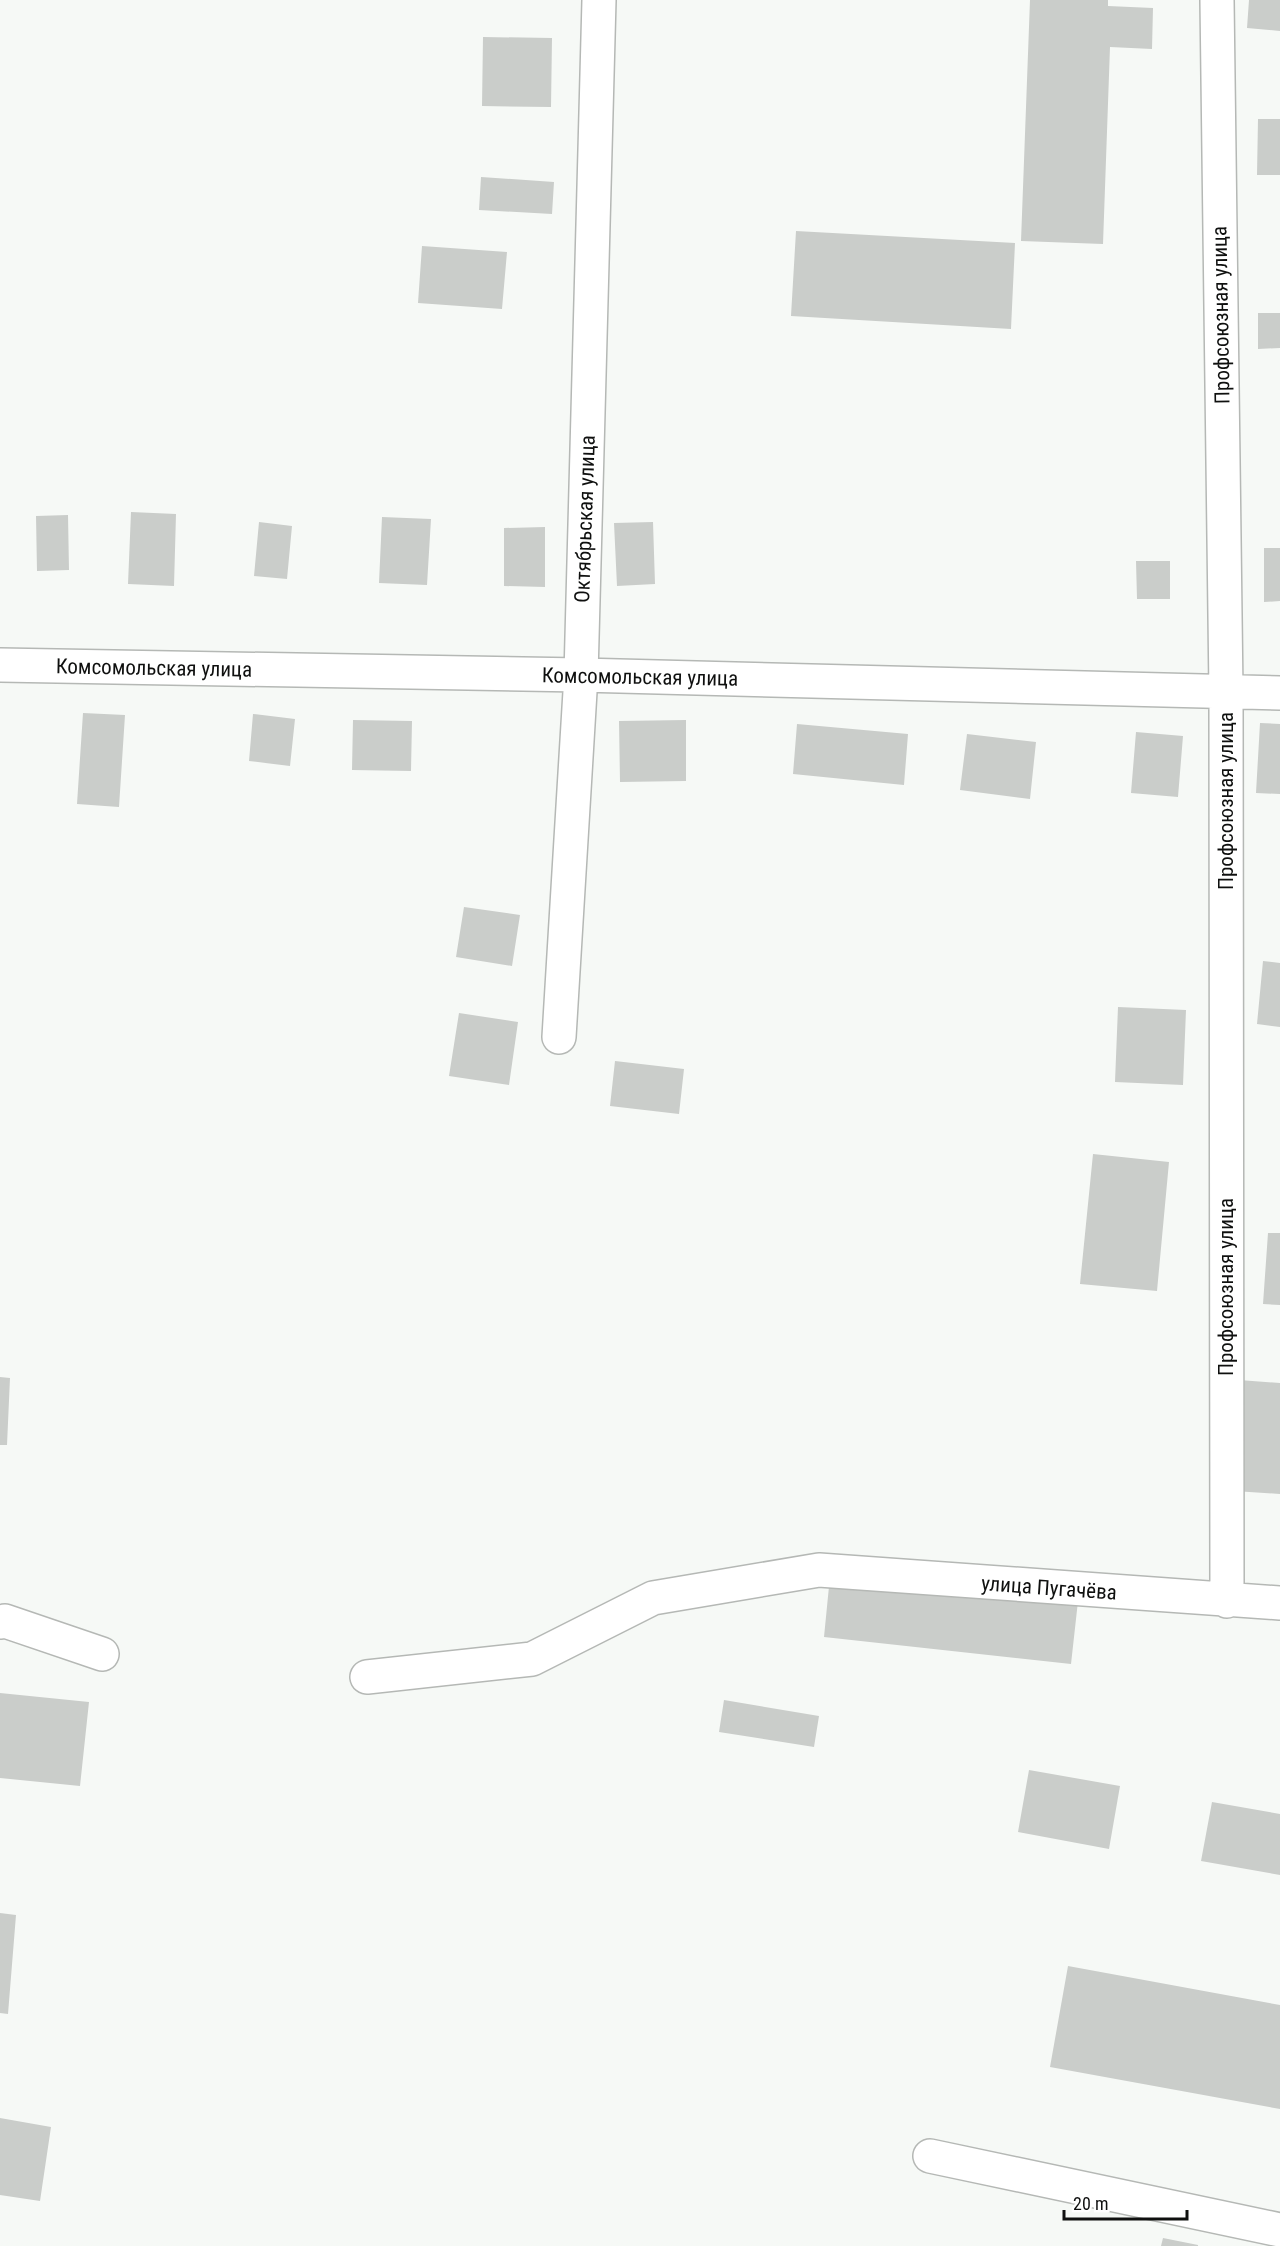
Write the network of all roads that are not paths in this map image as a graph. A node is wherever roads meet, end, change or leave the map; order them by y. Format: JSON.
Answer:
{"nodes":[{"id":1,"x":599,"y":0,"type":"edge"},
{"id":2,"x":1217,"y":0,"type":"edge"},
{"id":3,"x":0,"y":665,"type":"edge"},
{"id":4,"x":581,"y":675,"type":"junction"},
{"id":5,"x":1226,"y":692,"type":"junction"},
{"id":6,"x":1280,"y":693,"type":"edge"},
{"id":7,"x":559,"y":1037,"type":"dead end"},
{"id":8,"x":1227,"y":1601,"type":"junction"},
{"id":9,"x":1280,"y":1603,"type":"edge"},
{"id":10,"x":0,"y":1622,"type":"edge"},
{"id":11,"x":102,"y":1654,"type":"dead end"},
{"id":12,"x":367,"y":1677,"type":"dead end"},
{"id":13,"x":930,"y":2156,"type":"dead end"},
{"id":14,"x":1280,"y":2230,"type":"edge"}],
"edges":[{"from":1,"to":4,"type":"street","name":"Октябрьская улица"},
{"from":2,"to":5,"type":"street","name":"Профсоюзная улица"},
{"from":3,"to":4,"type":"street","name":"Комсомольская улица"},
{"from":4,"to":5,"type":"street","name":"Комсомольская улица"},
{"from":4,"to":7,"type":"street","name":"Октябрьская улица"},
{"from":5,"to":6,"type":"street","name":"Комсомольская улица"},
{"from":5,"to":8,"type":"street","name":"Профсоюзная улица"},
{"from":8,"to":9,"type":"street","name":"улица Пугачёва"},
{"from":8,"to":12,"type":"street","name":"улица Пугачёва"},
{"from":10,"to":11,"type":"street"},
{"from":13,"to":14,"type":"street"}]}
